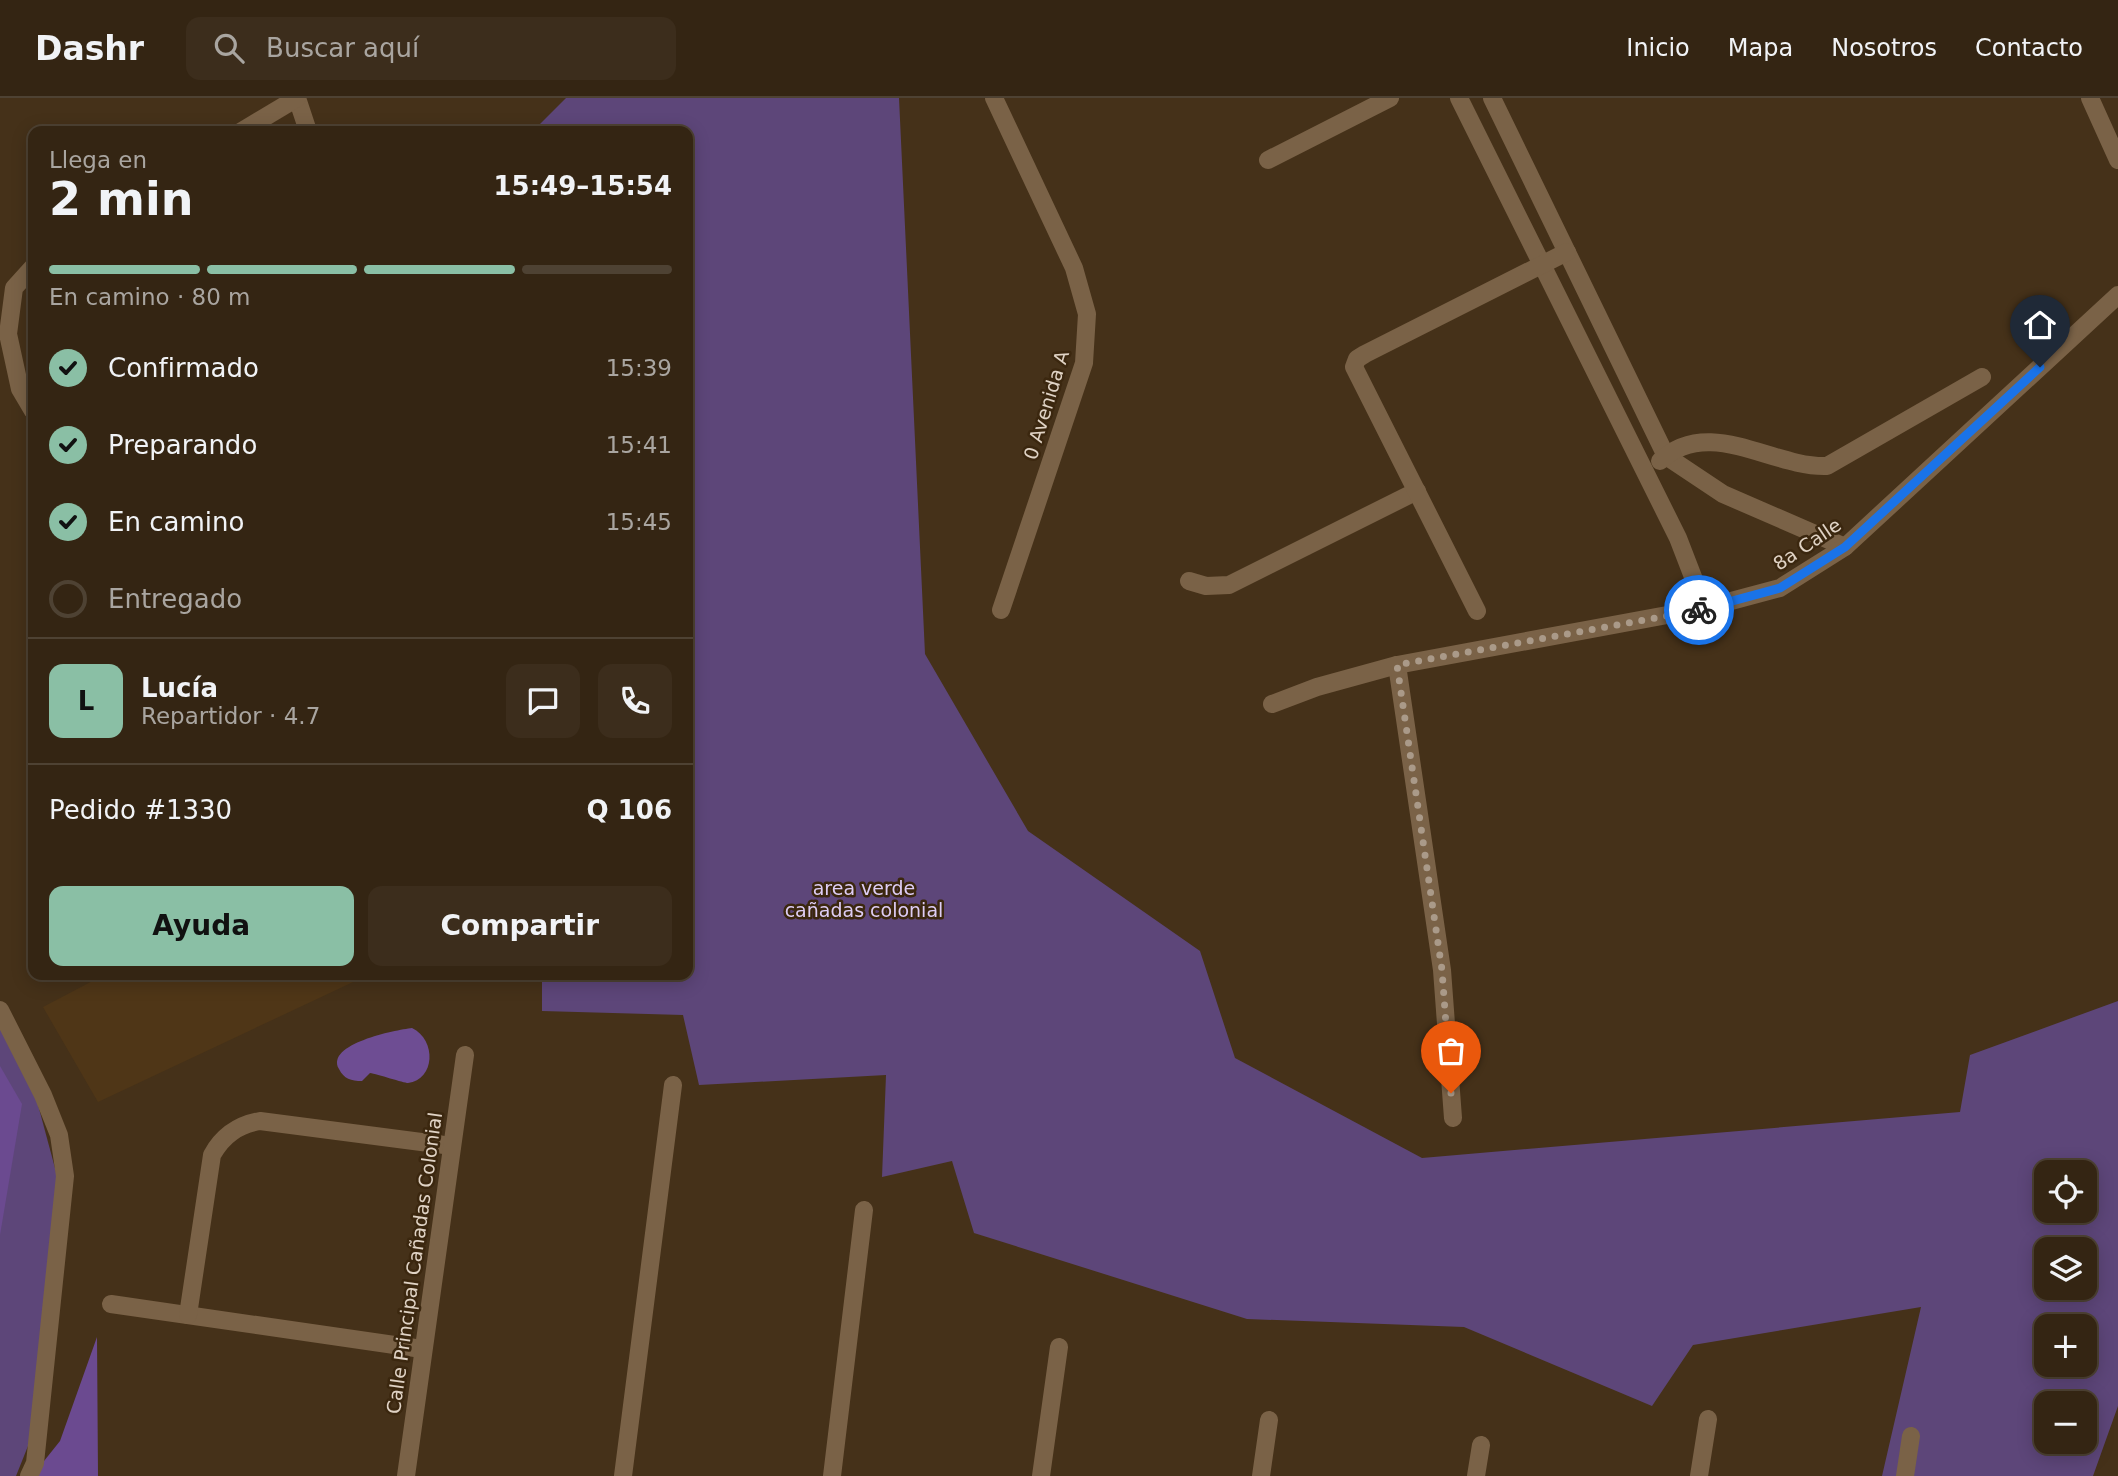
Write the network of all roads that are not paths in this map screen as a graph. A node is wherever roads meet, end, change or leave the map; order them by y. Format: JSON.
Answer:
{"nodes":[{"id":1,"x":297,"y":98,"type":"edge"},
{"id":2,"x":994,"y":98,"type":"edge"},
{"id":3,"x":1390,"y":98,"type":"edge"},
{"id":4,"x":1459,"y":98,"type":"edge"},
{"id":5,"x":1492,"y":98,"type":"edge"},
{"id":6,"x":2090,"y":98,"type":"edge"},
{"id":7,"x":250,"y":126,"type":"edge"},
{"id":8,"x":306,"y":126,"type":"edge"},
{"id":9,"x":1268,"y":160,"type":"dead end"},
{"id":10,"x":2118,"y":160,"type":"edge"},
{"id":11,"x":1567,"y":252,"type":"junction"},
{"id":12,"x":1542,"y":264,"type":"junction"},
{"id":13,"x":28,"y":273,"type":"edge"},
{"id":14,"x":2118,"y":295,"type":"edge"},
{"id":15,"x":1982,"y":377,"type":"dead end"},
{"id":16,"x":28,"y":403,"type":"edge"},
{"id":17,"x":1666,"y":456,"type":"junction"},
{"id":18,"x":1647,"y":475,"type":"junction"},
{"id":19,"x":1417,"y":491,"type":"junction"},
{"id":20,"x":1845,"y":547,"type":"junction"},
{"id":21,"x":1189,"y":581,"type":"dead end"},
{"id":22,"x":1705,"y":608,"type":"junction"},
{"id":23,"x":1001,"y":610,"type":"dead end"},
{"id":24,"x":1477,"y":611,"type":"dead end"},
{"id":25,"x":1397,"y":665,"type":"junction"},
{"id":26,"x":1272,"y":704,"type":"dead end"},
{"id":27,"x":0,"y":1010,"type":"edge"},
{"id":28,"x":465,"y":1055,"type":"dead end"},
{"id":29,"x":673,"y":1085,"type":"dead end"},
{"id":30,"x":1453,"y":1118,"type":"dead end"},
{"id":31,"x":452,"y":1146,"type":"junction"},
{"id":32,"x":864,"y":1210,"type":"dead end"},
{"id":33,"x":111,"y":1304,"type":"dead end"},
{"id":34,"x":188,"y":1315,"type":"junction"},
{"id":35,"x":1059,"y":1347,"type":"dead end"},
{"id":36,"x":422,"y":1349,"type":"junction"},
{"id":37,"x":1709,"y":1419,"type":"dead end"},
{"id":38,"x":1269,"y":1420,"type":"dead end"},
{"id":39,"x":1911,"y":1436,"type":"dead end"},
{"id":40,"x":1480,"y":1445,"type":"dead end"},
{"id":41,"x":29,"y":1476,"type":"edge"},
{"id":42,"x":406,"y":1476,"type":"edge"},
{"id":43,"x":623,"y":1476,"type":"edge"},
{"id":44,"x":832,"y":1476,"type":"edge"},
{"id":45,"x":1041,"y":1476,"type":"edge"},
{"id":46,"x":1261,"y":1476,"type":"edge"},
{"id":47,"x":1476,"y":1476,"type":"edge"},
{"id":48,"x":1699,"y":1476,"type":"edge"},
{"id":49,"x":1905,"y":1476,"type":"edge"}],
"edges":[{"from":1,"to":7,"type":"street"},
{"from":1,"to":8,"type":"street"},
{"from":2,"to":23,"type":"street","name":"0 Avenida A"},
{"from":3,"to":9,"type":"street"},
{"from":4,"to":12,"type":"street"},
{"from":5,"to":11,"type":"street"},
{"from":6,"to":10,"type":"street"},
{"from":11,"to":12,"type":"street"},
{"from":11,"to":17,"type":"street"},
{"from":12,"to":18,"type":"street"},
{"from":12,"to":19,"type":"street"},
{"from":13,"to":16,"type":"street"},
{"from":14,"to":20,"type":"street","name":"8a Calle"},
{"from":15,"to":17,"type":"street"},
{"from":17,"to":18,"type":"street"},
{"from":17,"to":20,"type":"street"},
{"from":18,"to":22,"type":"street"},
{"from":19,"to":21,"type":"street"},
{"from":19,"to":24,"type":"street"},
{"from":20,"to":22,"type":"street","name":"8a Calle"},
{"from":22,"to":25,"type":"street","name":"8a Calle"},
{"from":25,"to":26,"type":"street","name":"8a Calle"},
{"from":25,"to":30,"type":"street"},
{"from":27,"to":41,"type":"street"},
{"from":28,"to":31,"type":"street","name":"Calle Principal Cañadas Colonial"},
{"from":29,"to":43,"type":"street"},
{"from":31,"to":34,"type":"street"},
{"from":31,"to":36,"type":"street","name":"Calle Principal Cañadas Colonial"},
{"from":32,"to":44,"type":"street"},
{"from":33,"to":34,"type":"street"},
{"from":34,"to":36,"type":"street"},
{"from":35,"to":45,"type":"street"},
{"from":36,"to":42,"type":"street","name":"Calle Principal Cañadas Colonial"},
{"from":37,"to":48,"type":"street"},
{"from":38,"to":46,"type":"street"},
{"from":39,"to":49,"type":"street"},
{"from":40,"to":47,"type":"street"}]}
